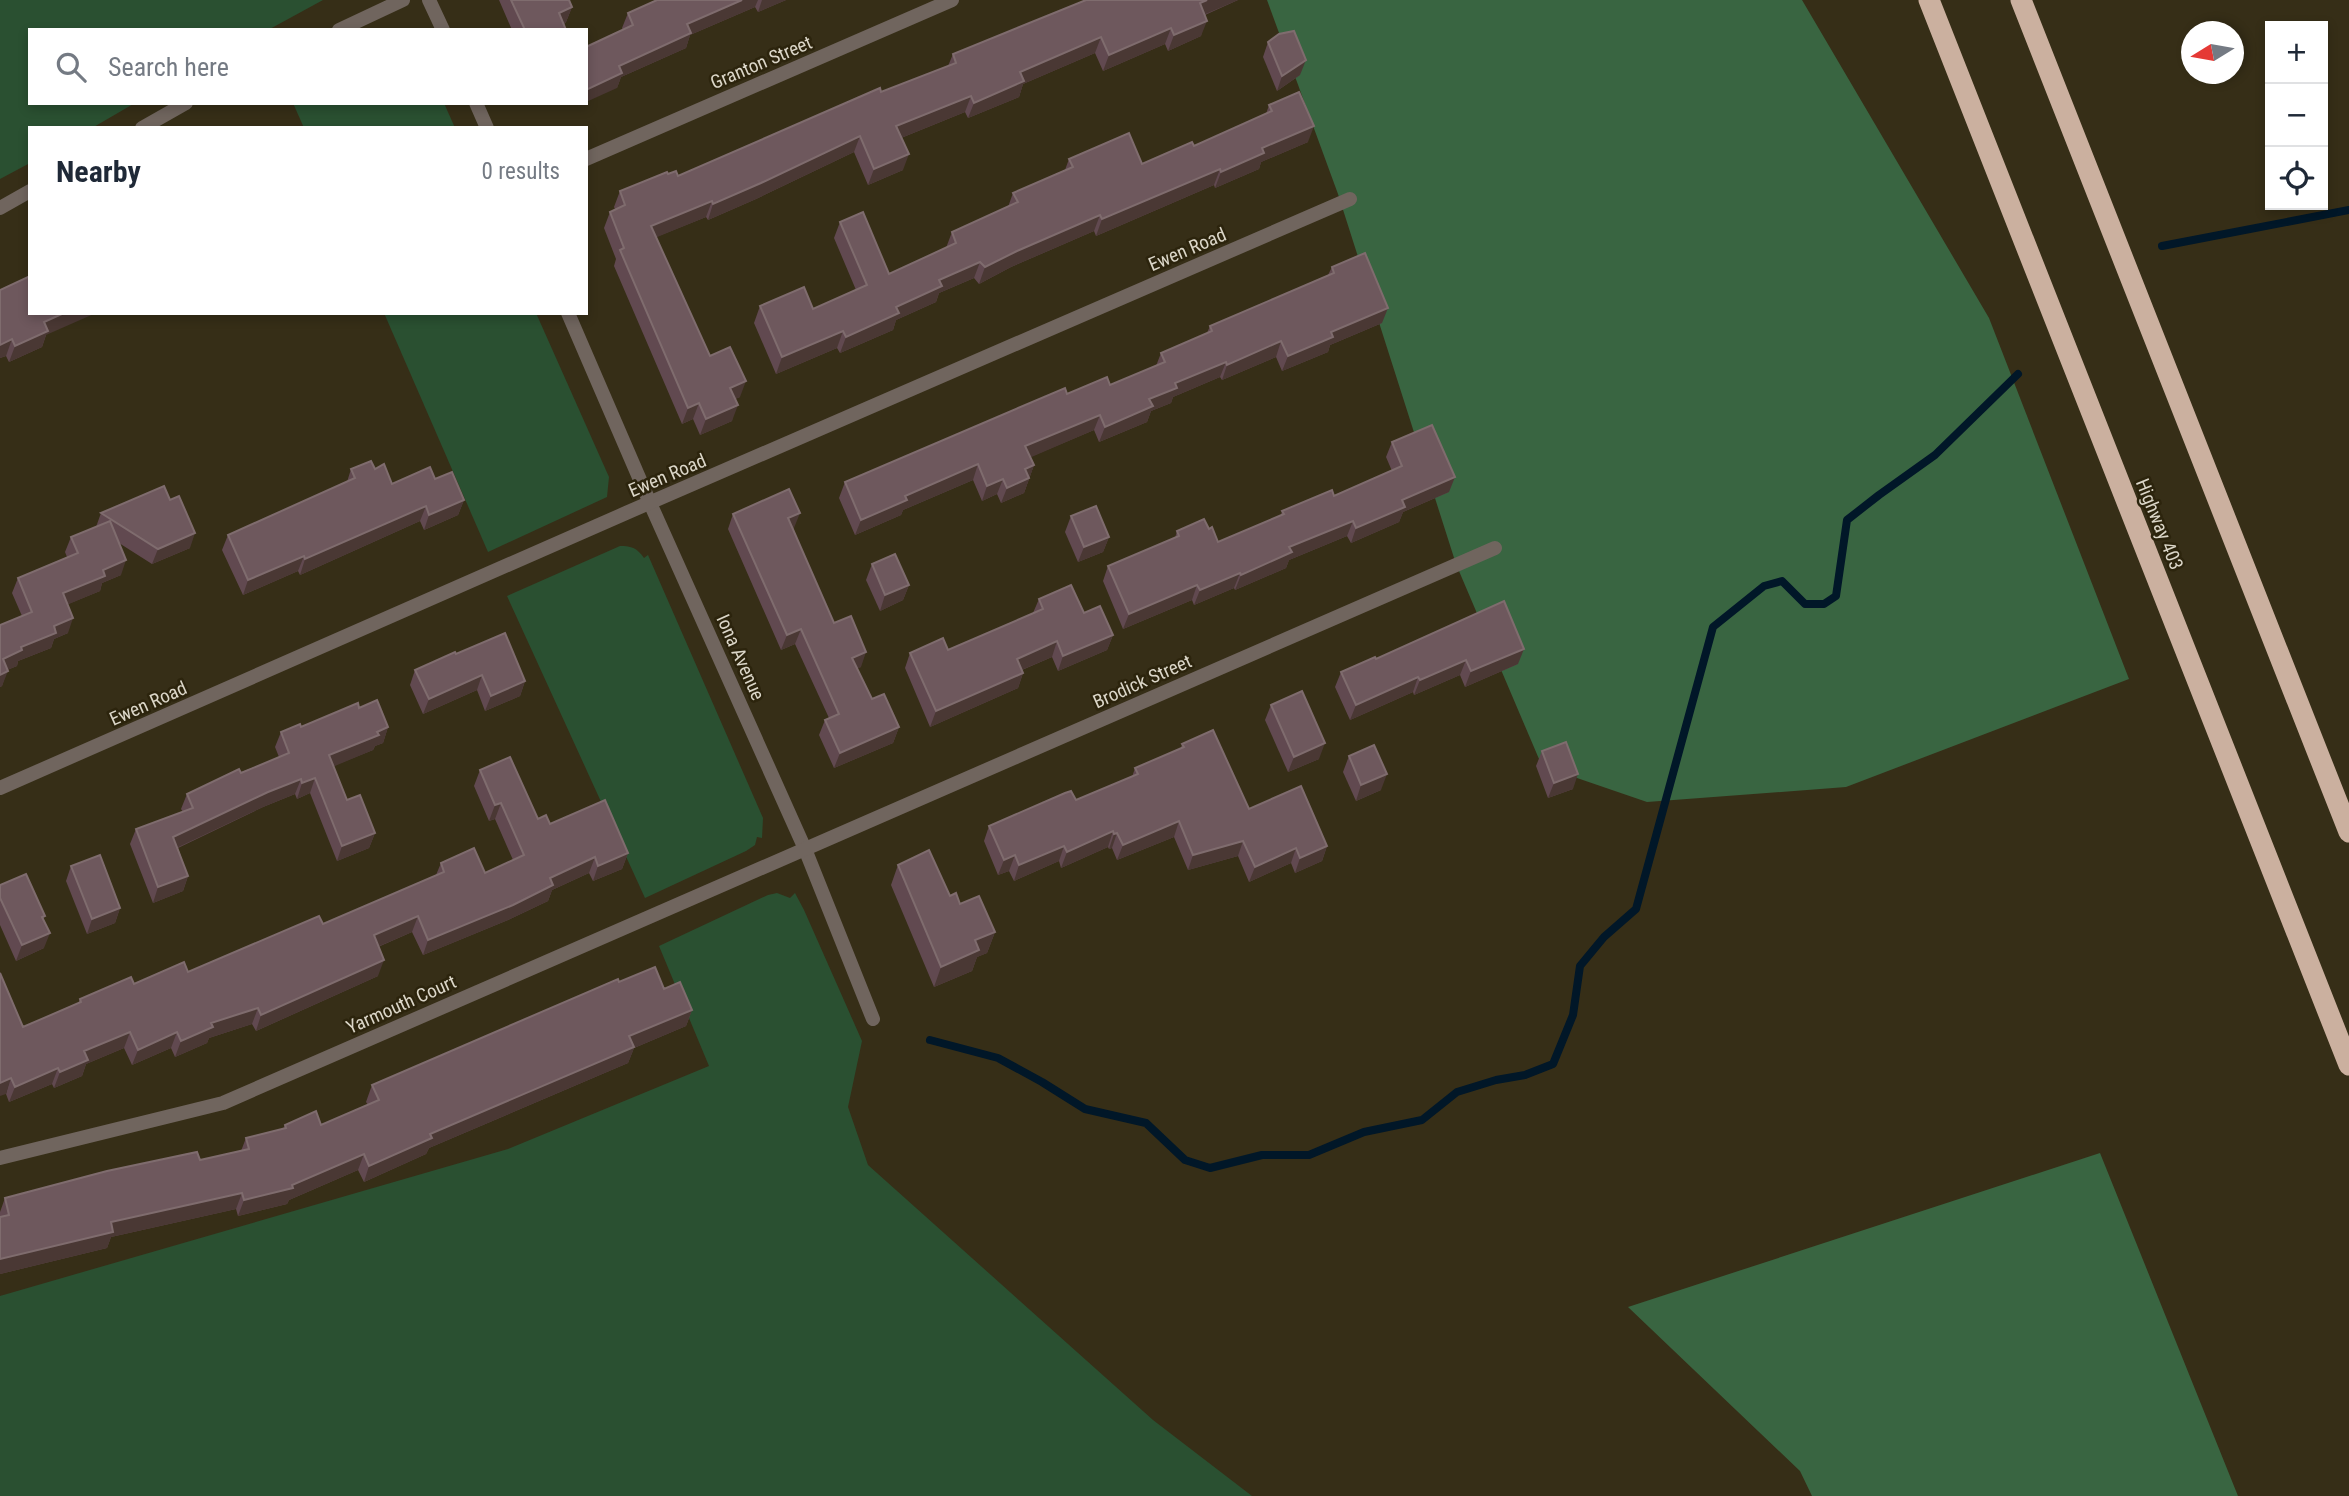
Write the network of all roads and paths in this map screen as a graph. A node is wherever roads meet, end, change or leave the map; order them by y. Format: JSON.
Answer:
{"nodes":[{"id":1,"x":403,"y":0,"type":"edge"},
{"id":2,"x":429,"y":0,"type":"edge"},
{"id":3,"x":951,"y":0,"type":"edge"},
{"id":4,"x":1929,"y":0,"type":"edge"},
{"id":5,"x":2021,"y":0,"type":"edge"},
{"id":6,"x":343,"y":28,"type":"edge"},
{"id":7,"x":442,"y":28,"type":"edge"},
{"id":8,"x":182,"y":105,"type":"edge"},
{"id":9,"x":477,"y":105,"type":"edge"},
{"id":10,"x":146,"y":126,"type":"edge"},
{"id":11,"x":486,"y":126,"type":"edge"},
{"id":12,"x":588,"y":158,"type":"edge"},
{"id":13,"x":28,"y":192,"type":"edge"},
{"id":14,"x":1350,"y":200,"type":"dead end"},
{"id":15,"x":0,"y":208,"type":"edge"},
{"id":16,"x":569,"y":315,"type":"edge"},
{"id":17,"x":650,"y":503,"type":"junction"},
{"id":18,"x":1494,"y":548,"type":"dead end"},
{"id":19,"x":0,"y":788,"type":"edge"},
{"id":20,"x":2349,"y":832,"type":"edge"},
{"id":21,"x":805,"y":849,"type":"junction"},
{"id":22,"x":873,"y":1019,"type":"dead end"},
{"id":23,"x":2349,"y":1065,"type":"edge"},
{"id":24,"x":0,"y":1158,"type":"edge"}],
"edges":[{"from":1,"to":6,"type":"street"},
{"from":2,"to":7,"type":"street"},
{"from":3,"to":12,"type":"street","name":"Granton Street"},
{"from":4,"to":23,"type":"highway","name":"Highway 403"},
{"from":5,"to":20,"type":"highway"},
{"from":8,"to":10,"type":"street"},
{"from":9,"to":11,"type":"street"},
{"from":13,"to":15,"type":"street"},
{"from":14,"to":17,"type":"street","name":"Ewen Road"},
{"from":16,"to":17,"type":"street","name":"Iona Avenue"},
{"from":17,"to":19,"type":"street","name":"Ewen Road"},
{"from":17,"to":21,"type":"street","name":"Iona Avenue"},
{"from":18,"to":21,"type":"street","name":"Brodick Street"},
{"from":21,"to":22,"type":"street","name":"Iona Avenue"},
{"from":21,"to":24,"type":"street","name":"Yarmouth Court"}]}
